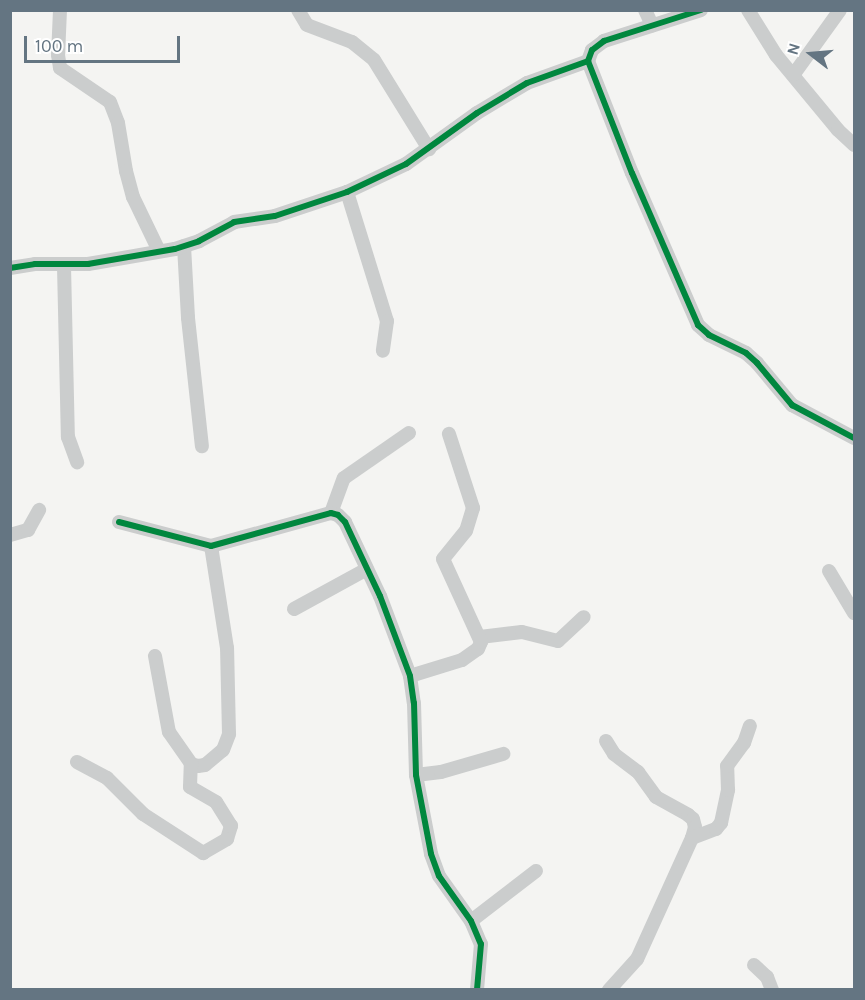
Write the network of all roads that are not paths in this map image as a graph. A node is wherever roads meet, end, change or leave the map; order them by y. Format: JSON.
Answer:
{"nodes":[{"id":1,"x":60,"y":10,"type":"edge"},
{"id":2,"x":298,"y":10,"type":"edge"},
{"id":3,"x":645,"y":10,"type":"edge"},
{"id":4,"x":701,"y":10,"type":"edge"},
{"id":5,"x":748,"y":10,"type":"edge"},
{"id":6,"x":840,"y":10,"type":"edge"},
{"id":7,"x":652,"y":25,"type":"junction"},
{"id":8,"x":588,"y":61,"type":"junction"},
{"id":9,"x":794,"y":74,"type":"junction"},
{"id":10,"x":855,"y":145,"type":"edge"},
{"id":11,"x":429,"y":149,"type":"junction"},
{"id":12,"x":347,"y":192,"type":"junction"},
{"id":13,"x":184,"y":246,"type":"junction"},
{"id":14,"x":159,"y":251,"type":"junction"},
{"id":15,"x":64,"y":266,"type":"junction"},
{"id":16,"x":10,"y":268,"type":"edge"},
{"id":17,"x":383,"y":351,"type":"dead end"},
{"id":18,"x":409,"y":433,"type":"dead end"},
{"id":19,"x":448,"y":434,"type":"dead end"},
{"id":20,"x":855,"y":438,"type":"edge"},
{"id":21,"x":202,"y":446,"type":"dead end"},
{"id":22,"x":77,"y":462,"type":"dead end"},
{"id":23,"x":39,"y":510,"type":"dead end"},
{"id":24,"x":331,"y":513,"type":"junction"},
{"id":25,"x":119,"y":522,"type":"dead end"},
{"id":26,"x":10,"y":535,"type":"edge"},
{"id":27,"x":211,"y":546,"type":"junction"},
{"id":28,"x":367,"y":569,"type":"junction"},
{"id":29,"x":829,"y":571,"type":"dead end"},
{"id":30,"x":294,"y":609,"type":"dead end"},
{"id":31,"x":855,"y":613,"type":"edge"},
{"id":32,"x":584,"y":617,"type":"dead end"},
{"id":33,"x":480,"y":637,"type":"junction"},
{"id":34,"x":155,"y":656,"type":"dead end"},
{"id":35,"x":410,"y":676,"type":"junction"},
{"id":36,"x":750,"y":726,"type":"dead end"},
{"id":37,"x":606,"y":741,"type":"dead end"},
{"id":38,"x":503,"y":754,"type":"dead end"},
{"id":39,"x":76,"y":762,"type":"dead end"},
{"id":40,"x":191,"y":764,"type":"junction"},
{"id":41,"x":416,"y":775,"type":"junction"},
{"id":42,"x":692,"y":838,"type":"junction"},
{"id":43,"x":536,"y":871,"type":"dead end"},
{"id":44,"x":471,"y":921,"type":"junction"},
{"id":45,"x":754,"y":965,"type":"dead end"},
{"id":46,"x":477,"y":990,"type":"edge"},
{"id":47,"x":609,"y":990,"type":"edge"},
{"id":48,"x":772,"y":990,"type":"edge"}],
"edges":[{"from":1,"to":14,"type":"street"},
{"from":2,"to":11,"type":"street"},
{"from":3,"to":7,"type":"street"},
{"from":4,"to":7,"type":"street"},
{"from":5,"to":9,"type":"street"},
{"from":6,"to":9,"type":"street"},
{"from":7,"to":8,"type":"street"},
{"from":8,"to":11,"type":"street"},
{"from":8,"to":20,"type":"street"},
{"from":9,"to":10,"type":"street"},
{"from":11,"to":12,"type":"street"},
{"from":12,"to":13,"type":"street"},
{"from":12,"to":17,"type":"street"},
{"from":13,"to":14,"type":"street"},
{"from":13,"to":21,"type":"street"},
{"from":14,"to":15,"type":"street"},
{"from":15,"to":16,"type":"street"},
{"from":15,"to":22,"type":"street"},
{"from":18,"to":24,"type":"street"},
{"from":19,"to":33,"type":"street"},
{"from":23,"to":26,"type":"street"},
{"from":24,"to":27,"type":"street"},
{"from":24,"to":28,"type":"street"},
{"from":25,"to":27,"type":"street"},
{"from":27,"to":40,"type":"street"},
{"from":28,"to":30,"type":"street"},
{"from":28,"to":35,"type":"street"},
{"from":29,"to":31,"type":"street"},
{"from":32,"to":33,"type":"street"},
{"from":33,"to":35,"type":"street"},
{"from":34,"to":40,"type":"street"},
{"from":35,"to":41,"type":"street"},
{"from":36,"to":42,"type":"street"},
{"from":37,"to":42,"type":"street"},
{"from":38,"to":41,"type":"street"},
{"from":39,"to":40,"type":"street"},
{"from":41,"to":44,"type":"street"},
{"from":42,"to":47,"type":"street"},
{"from":43,"to":44,"type":"street"},
{"from":44,"to":46,"type":"street"},
{"from":45,"to":48,"type":"street"}]}
